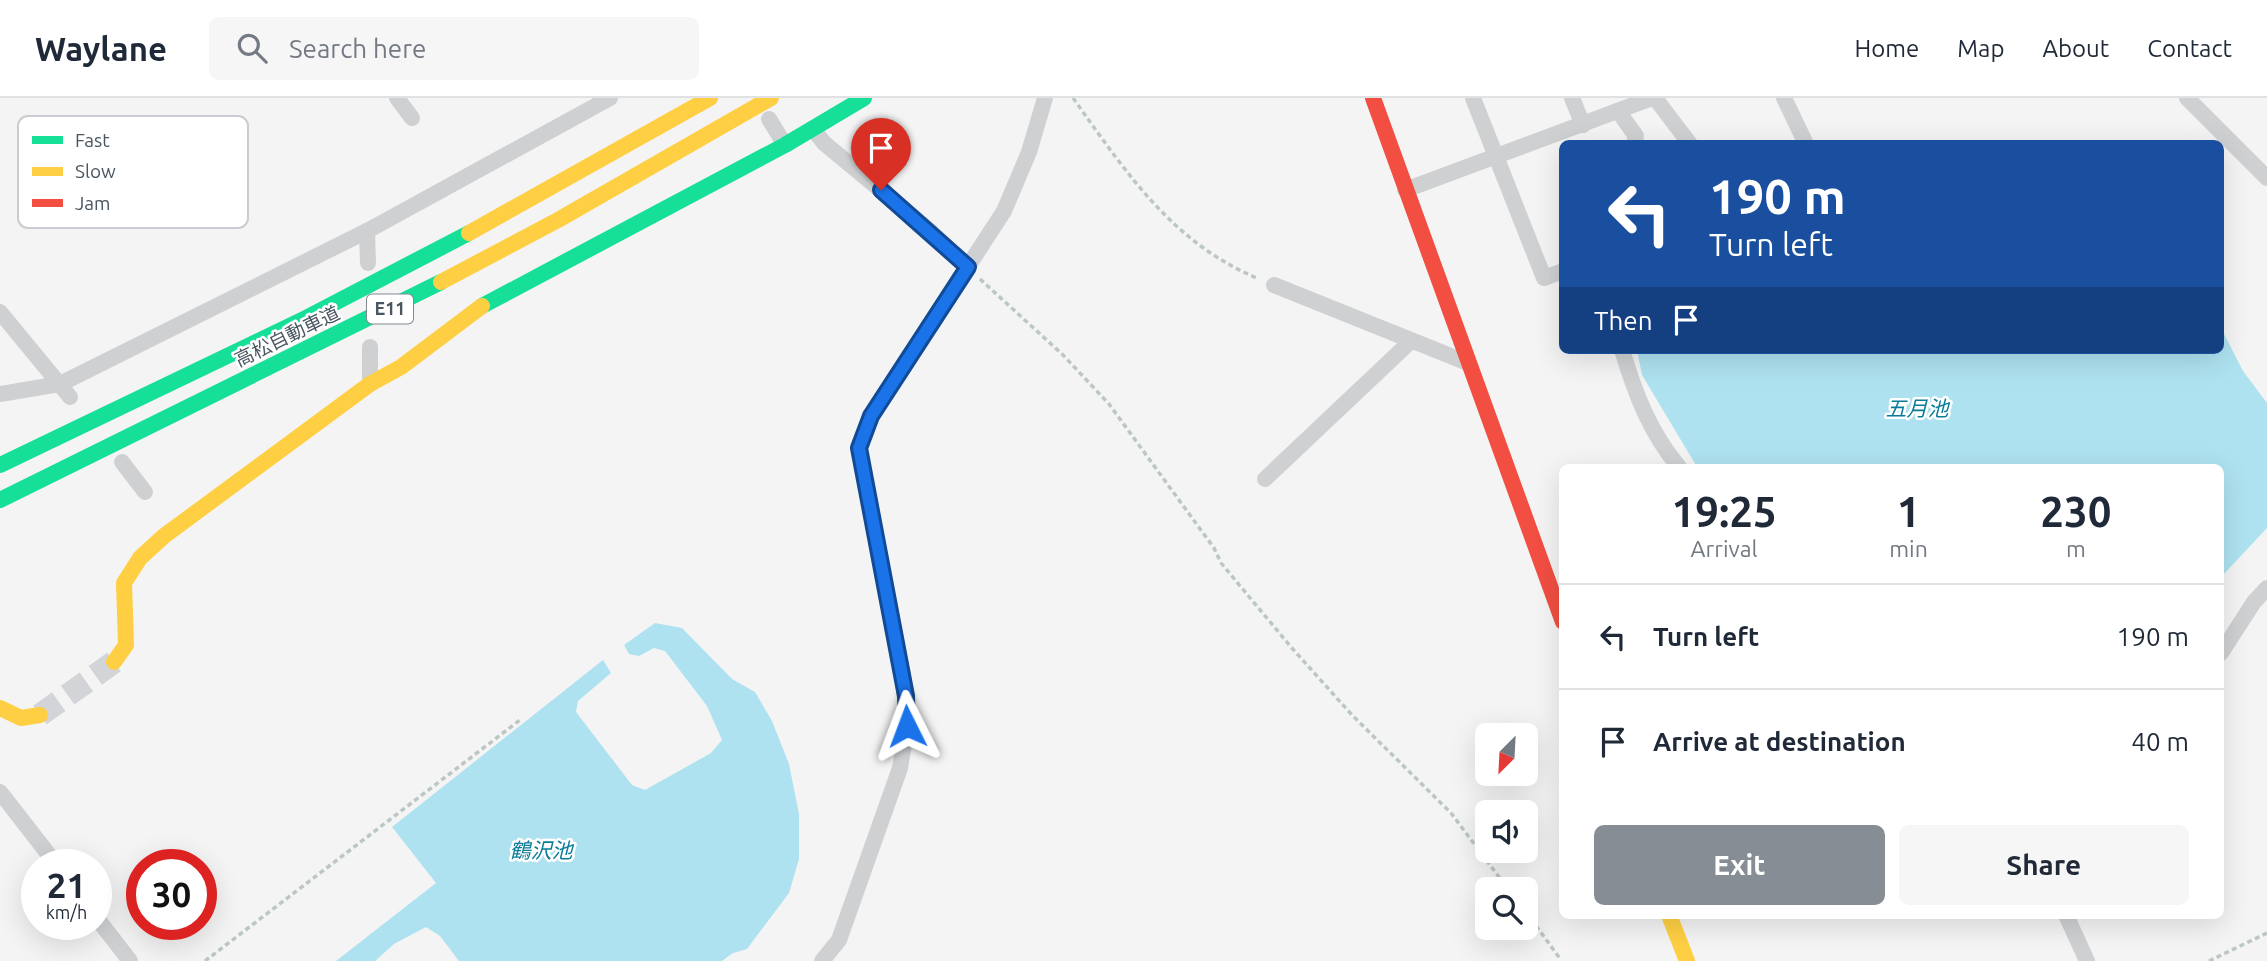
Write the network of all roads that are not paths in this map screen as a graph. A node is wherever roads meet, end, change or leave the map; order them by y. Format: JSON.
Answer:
{"nodes":[{"id":1,"x":397,"y":98,"type":"edge"},
{"id":2,"x":610,"y":98,"type":"edge"},
{"id":3,"x":710,"y":98,"type":"edge"},
{"id":4,"x":771,"y":98,"type":"edge"},
{"id":5,"x":864,"y":98,"type":"edge"},
{"id":6,"x":1045,"y":98,"type":"edge"},
{"id":7,"x":1373,"y":98,"type":"edge"},
{"id":8,"x":1473,"y":98,"type":"edge"},
{"id":9,"x":1572,"y":98,"type":"edge"},
{"id":10,"x":1654,"y":98,"type":"edge"},
{"id":11,"x":1784,"y":98,"type":"edge"},
{"id":12,"x":2187,"y":98,"type":"edge"},
{"id":13,"x":1618,"y":111,"type":"junction"},
{"id":14,"x":412,"y":118,"type":"dead end"},
{"id":15,"x":769,"y":119,"type":"dead end"},
{"id":16,"x":1583,"y":124,"type":"junction"},
{"id":17,"x":813,"y":129,"type":"junction"},
{"id":18,"x":1635,"y":140,"type":"edge"},
{"id":19,"x":1687,"y":140,"type":"edge"},
{"id":20,"x":1804,"y":140,"type":"edge"},
{"id":21,"x":785,"y":145,"type":"junction"},
{"id":22,"x":1495,"y":157,"type":"junction"},
{"id":23,"x":2267,"y":178,"type":"edge"},
{"id":24,"x":1405,"y":190,"type":"junction"},
{"id":25,"x":368,"y":231,"type":"junction"},
{"id":26,"x":368,"y":263,"type":"dead end"},
{"id":27,"x":968,"y":267,"type":"junction"},
{"id":28,"x":1559,"y":272,"type":"edge"},
{"id":29,"x":1274,"y":285,"type":"road end"},
{"id":30,"x":0,"y":312,"type":"edge"},
{"id":31,"x":1411,"y":341,"type":"junction"},
{"id":32,"x":370,"y":347,"type":"dead end"},
{"id":33,"x":1623,"y":354,"type":"edge"},
{"id":34,"x":1468,"y":363,"type":"junction"},
{"id":35,"x":60,"y":384,"type":"junction"},
{"id":36,"x":370,"y":384,"type":"junction"},
{"id":37,"x":0,"y":394,"type":"edge"},
{"id":38,"x":70,"y":397,"type":"dead end"},
{"id":39,"x":122,"y":462,"type":"dead end"},
{"id":40,"x":1676,"y":464,"type":"edge"},
{"id":41,"x":0,"y":465,"type":"edge"},
{"id":42,"x":1265,"y":479,"type":"dead end"},
{"id":43,"x":145,"y":492,"type":"dead end"},
{"id":44,"x":0,"y":500,"type":"edge"},
{"id":45,"x":2267,"y":588,"type":"edge"},
{"id":46,"x":1559,"y":611,"type":"edge"},
{"id":47,"x":2224,"y":648,"type":"edge"},
{"id":48,"x":114,"y":662,"type":"tunnel mouth"},
{"id":49,"x":0,"y":708,"type":"edge"},
{"id":50,"x":40,"y":715,"type":"tunnel mouth"},
{"id":51,"x":0,"y":792,"type":"edge"},
{"id":52,"x":44,"y":849,"type":"edge"},
{"id":53,"x":1671,"y":919,"type":"edge"},
{"id":54,"x":2068,"y":919,"type":"edge"},
{"id":55,"x":112,"y":938,"type":"edge"},
{"id":56,"x":130,"y":961,"type":"edge"},
{"id":57,"x":822,"y":961,"type":"edge"},
{"id":58,"x":1687,"y":961,"type":"edge"},
{"id":59,"x":2087,"y":961,"type":"edge"}],
"edges":[{"from":1,"to":14,"type":"street"},
{"from":2,"to":25,"type":"street"},
{"from":3,"to":41,"type":"main road","name":"高松自動車道","number":"E11"},
{"from":4,"to":44,"type":"main road","name":"高松自動車道","number":"E11"},
{"from":5,"to":17,"type":"main road"},
{"from":6,"to":27,"type":"street"},
{"from":7,"to":24,"type":"main road"},
{"from":8,"to":22,"type":"street"},
{"from":9,"to":16,"type":"street"},
{"from":10,"to":13,"type":"street"},
{"from":10,"to":19,"type":"street"},
{"from":11,"to":20,"type":"street"},
{"from":12,"to":23,"type":"street"},
{"from":13,"to":16,"type":"street"},
{"from":13,"to":18,"type":"street"},
{"from":15,"to":21,"type":"street"},
{"from":16,"to":22,"type":"street"},
{"from":17,"to":21,"type":"main road"},
{"from":17,"to":27,"type":"street"},
{"from":21,"to":36,"type":"main road"},
{"from":22,"to":24,"type":"street"},
{"from":22,"to":28,"type":"street"},
{"from":24,"to":34,"type":"main road"},
{"from":25,"to":26,"type":"street"},
{"from":25,"to":35,"type":"street"},
{"from":27,"to":57,"type":"street"},
{"from":29,"to":31,"type":"street"},
{"from":30,"to":35,"type":"street"},
{"from":31,"to":34,"type":"street"},
{"from":31,"to":42,"type":"street"},
{"from":32,"to":36,"type":"street"},
{"from":33,"to":40,"type":"street"},
{"from":34,"to":46,"type":"main road"},
{"from":35,"to":37,"type":"street"},
{"from":35,"to":38,"type":"street"},
{"from":36,"to":48,"type":"main road"},
{"from":39,"to":43,"type":"street"},
{"from":45,"to":47,"type":"street"},
{"from":49,"to":50,"type":"main road"},
{"from":51,"to":52,"type":"street"},
{"from":53,"to":58,"type":"main road"},
{"from":54,"to":59,"type":"street"},
{"from":55,"to":56,"type":"street"}]}
